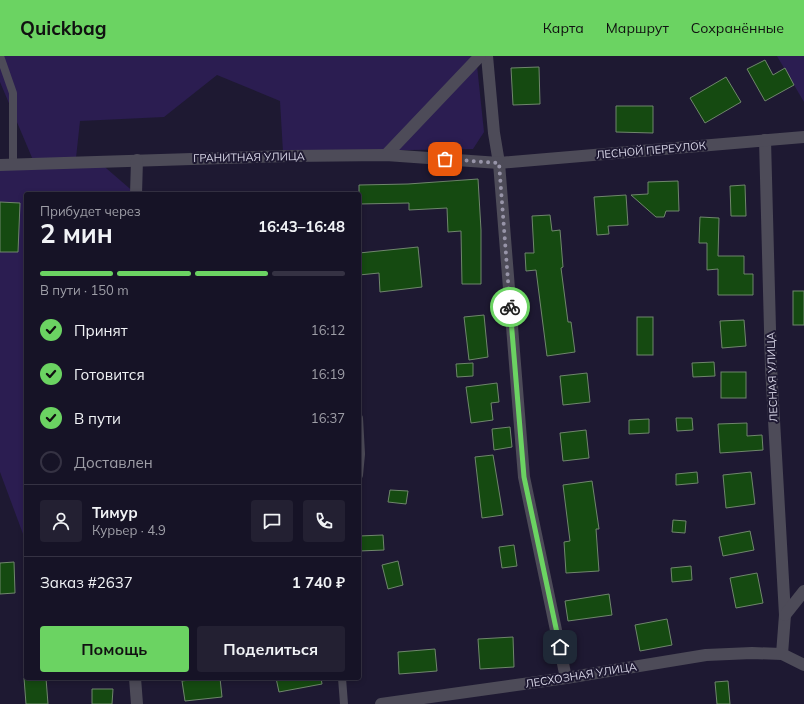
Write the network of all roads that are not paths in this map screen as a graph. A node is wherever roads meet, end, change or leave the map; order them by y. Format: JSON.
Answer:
{"nodes":[{"id":1,"x":0,"y":56,"type":"edge"},
{"id":2,"x":480,"y":56,"type":"edge"},
{"id":3,"x":487,"y":56,"type":"edge"},
{"id":4,"x":804,"y":137,"type":"edge"},
{"id":5,"x":765,"y":140,"type":"junction"},
{"id":6,"x":386,"y":155,"type":"junction"},
{"id":7,"x":137,"y":160,"type":"junction"},
{"id":8,"x":499,"y":163,"type":"junction"},
{"id":9,"x":13,"y":164,"type":"junction"},
{"id":10,"x":0,"y":165,"type":"edge"},
{"id":11,"x":136,"y":192,"type":"edge"},
{"id":12,"x":804,"y":591,"type":"edge"},
{"id":13,"x":785,"y":615,"type":"junction"},
{"id":14,"x":782,"y":654,"type":"junction"},
{"id":15,"x":804,"y":665,"type":"edge"},
{"id":16,"x":566,"y":678,"type":"junction"},
{"id":17,"x":135,"y":680,"type":"edge"},
{"id":18,"x":342,"y":680,"type":"edge"},
{"id":19,"x":137,"y":704,"type":"edge"},
{"id":20,"x":344,"y":704,"type":"edge"},
{"id":21,"x":381,"y":704,"type":"edge"}],
"edges":[{"from":1,"to":9,"type":"lane"},
{"from":2,"to":6,"type":"street"},
{"from":3,"to":8,"type":"street"},
{"from":4,"to":5,"type":"street","name":"ЛЕСНОЙ ПЕРЕУЛОК"},
{"from":5,"to":8,"type":"street","name":"ЛЕСНОЙ ПЕРЕУЛОК"},
{"from":5,"to":13,"type":"street","name":"ЛЕСНАЯ УЛИЦА"},
{"from":6,"to":7,"type":"street","name":"ГРАНИТНАЯ УЛИЦА"},
{"from":6,"to":8,"type":"street","name":"ГРАНИТНАЯ УЛИЦА"},
{"from":7,"to":9,"type":"street","name":"ГРАНИТНАЯ УЛИЦА"},
{"from":7,"to":11,"type":"street"},
{"from":8,"to":16,"type":"street"},
{"from":9,"to":10,"type":"street","name":"ГРАНИТНАЯ УЛИЦА"},
{"from":12,"to":13,"type":"street"},
{"from":13,"to":14,"type":"street","name":"ЛЕСНАЯ УЛИЦА"},
{"from":14,"to":15,"type":"street"},
{"from":14,"to":16,"type":"street","name":"ЛЕСХОЗНАЯ УЛИЦА"},
{"from":16,"to":21,"type":"street","name":"ЛЕСХОЗНАЯ УЛИЦА"},
{"from":17,"to":19,"type":"street"},
{"from":18,"to":20,"type":"lane"}]}
